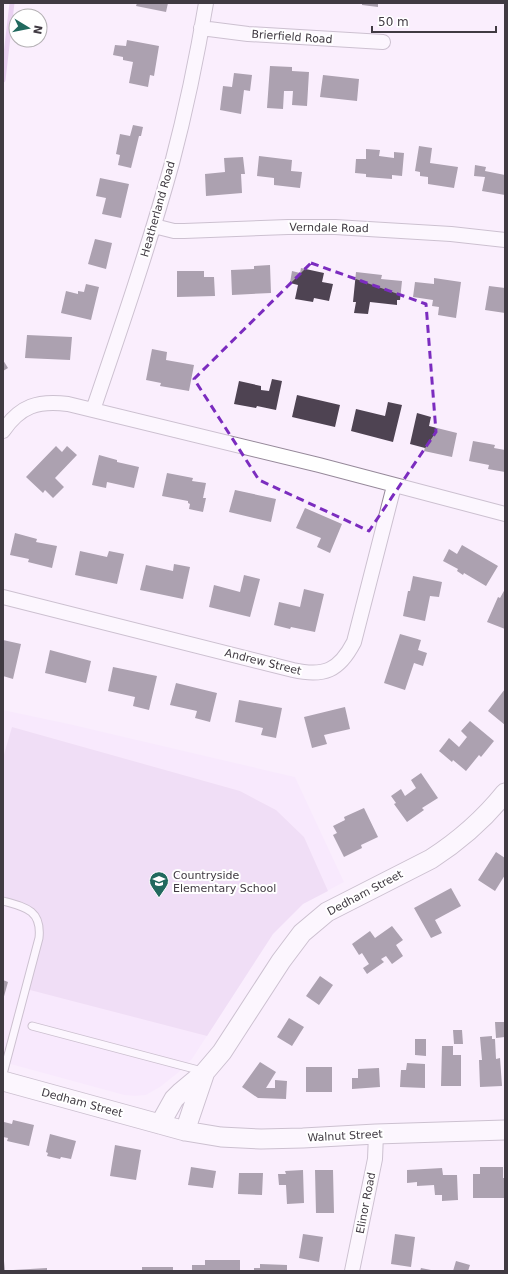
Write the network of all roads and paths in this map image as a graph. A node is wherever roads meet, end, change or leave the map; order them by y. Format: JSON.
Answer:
{"nodes":[{"id":1,"x":206,"y":3,"type":"edge"},
{"id":2,"x":201,"y":28,"type":"junction"},
{"id":3,"x":383,"y":42,"type":"dead end"},
{"id":4,"x":154,"y":226,"type":"junction"},
{"id":5,"x":505,"y":240,"type":"edge"},
{"id":6,"x":93,"y":410,"type":"junction"},
{"id":7,"x":3,"y":432,"type":"edge"},
{"id":8,"x":394,"y":486,"type":"junction"},
{"id":9,"x":505,"y":514,"type":"edge"},
{"id":10,"x":3,"y":597,"type":"edge"},
{"id":11,"x":505,"y":793,"type":"edge"},
{"id":12,"x":3,"y":901,"type":"edge"},
{"id":13,"x":32,"y":1026,"type":"dead end"},
{"id":14,"x":205,"y":1072,"type":"junction"},
{"id":15,"x":3,"y":1074,"type":"edge"},
{"id":16,"x":3,"y":1081,"type":"edge"},
{"id":17,"x":160,"y":1124,"type":"junction"},
{"id":18,"x":505,"y":1130,"type":"edge"},
{"id":19,"x":185,"y":1131,"type":"junction"},
{"id":20,"x":376,"y":1134,"type":"junction"},
{"id":21,"x":352,"y":1271,"type":"edge"}],
"edges":[{"from":1,"to":2,"type":"street","name":"Heatherland Road"},
{"from":2,"to":3,"type":"street","name":"Brierfield Road"},
{"from":2,"to":4,"type":"street","name":"Heatherland Road"},
{"from":4,"to":5,"type":"street","name":"Verndale Road"},
{"from":4,"to":6,"type":"street","name":"Heatherland Road"},
{"from":6,"to":7,"type":"street"},
{"from":6,"to":8,"type":"street"},
{"from":8,"to":9,"type":"street"},
{"from":8,"to":10,"type":"street","name":"Andrew Street"},
{"from":11,"to":14,"type":"main road","name":"Dedham Street"},
{"from":12,"to":15,"type":"lane"},
{"from":13,"to":14,"type":"lane"},
{"from":14,"to":17,"type":"main road","name":"Dedham Street"},
{"from":14,"to":19,"type":"main road","name":"Dedham Street"},
{"from":16,"to":17,"type":"main road","name":"Dedham Street"},
{"from":17,"to":19,"type":"main road","name":"Dedham Street"},
{"from":18,"to":20,"type":"main road","name":"Walnut Street"},
{"from":19,"to":20,"type":"main road","name":"Walnut Street"},
{"from":20,"to":21,"type":"street","name":"Elinor Road"}]}
